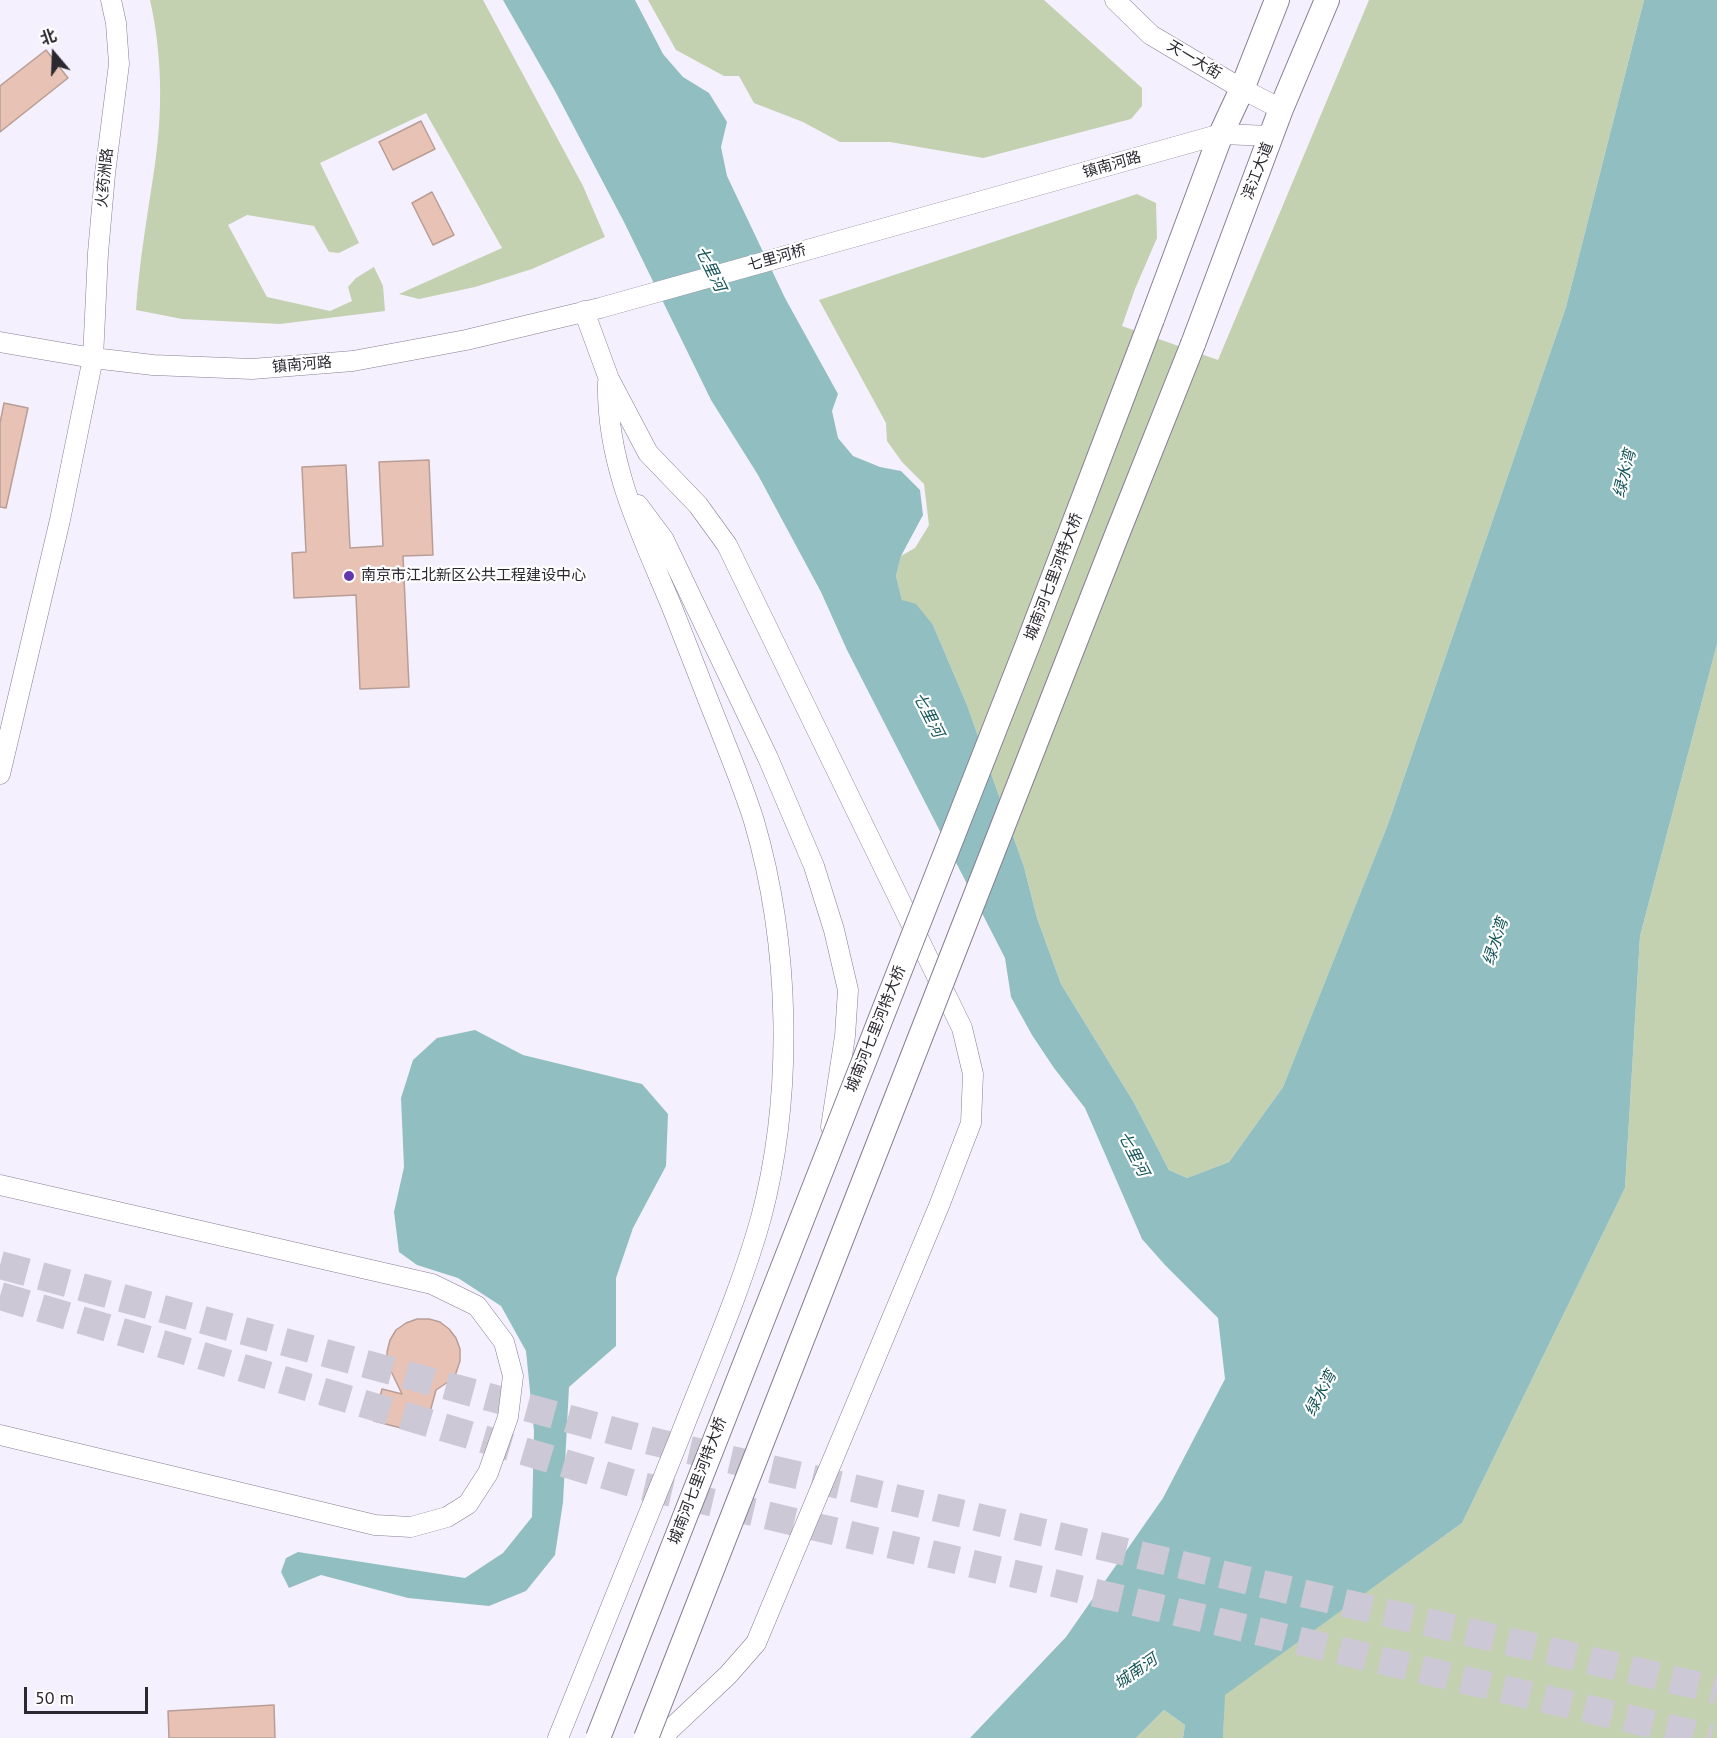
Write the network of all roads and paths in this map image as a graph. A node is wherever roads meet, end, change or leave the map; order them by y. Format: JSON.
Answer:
{"nodes":[{"id":1,"x":111,"y":0,"type":"edge"},
{"id":2,"x":1115,"y":0,"type":"edge"},
{"id":3,"x":1277,"y":0,"type":"edge"},
{"id":4,"x":1327,"y":0,"type":"edge"},
{"id":5,"x":1242,"y":89,"type":"junction"},
{"id":6,"x":1281,"y":109,"type":"junction"},
{"id":7,"x":1221,"y":134,"type":"junction"},
{"id":8,"x":1271,"y":136,"type":"junction"},
{"id":9,"x":955,"y":209,"type":"joint"},
{"id":10,"x":592,"y":310,"type":"junction"},
{"id":11,"x":0,"y":342,"type":"edge"},
{"id":12,"x":93,"y":358,"type":"junction"},
{"id":13,"x":609,"y":379,"type":"junction"},
{"id":14,"x":623,"y":486,"type":"junction"},
{"id":15,"x":0,"y":774,"type":"edge"},
{"id":16,"x":827,"y":1153,"type":"junction"},
{"id":17,"x":0,"y":1185,"type":"edge"},
{"id":18,"x":0,"y":1435,"type":"edge"},
{"id":19,"x":558,"y":1738,"type":"edge"},
{"id":20,"x":598,"y":1738,"type":"edge"},
{"id":21,"x":646,"y":1738,"type":"edge"},
{"id":22,"x":661,"y":1738,"type":"edge"}],
"edges":[{"from":1,"to":12,"type":"street","name":"火药洲路"},
{"from":2,"to":5,"type":"street","name":"天一大街"},
{"from":3,"to":5,"type":"main road"},
{"from":4,"to":6,"type":"main road","name":"滨江大道"},
{"from":5,"to":6,"type":"street","name":"天一大街"},
{"from":5,"to":7,"type":"main road"},
{"from":6,"to":8,"type":"main road","name":"滨江大道"},
{"from":7,"to":8,"type":"street","name":"镇南河路"},
{"from":7,"to":9,"type":"street","name":"镇南河路"},
{"from":7,"to":16,"type":"main road","name":"城南河七里河特大桥","bridge":true},
{"from":8,"to":21,"type":"main road","name":"滨江大道","bridge":true},
{"from":9,"to":10,"type":"street","name":"七里河桥"},
{"from":10,"to":12,"type":"street","name":"镇南河路"},
{"from":10,"to":13,"type":"street"},
{"from":11,"to":12,"type":"street","name":"镇南河路"},
{"from":12,"to":15,"type":"street","name":"火药洲路"},
{"from":13,"to":14,"type":"street"},
{"from":13,"to":22,"type":"street"},
{"from":14,"to":16,"type":"street","bridge":true},
{"from":14,"to":19,"type":"street"},
{"from":16,"to":20,"type":"main road","name":"城南河七里河特大桥","bridge":true},
{"from":17,"to":18,"type":"street"}]}
